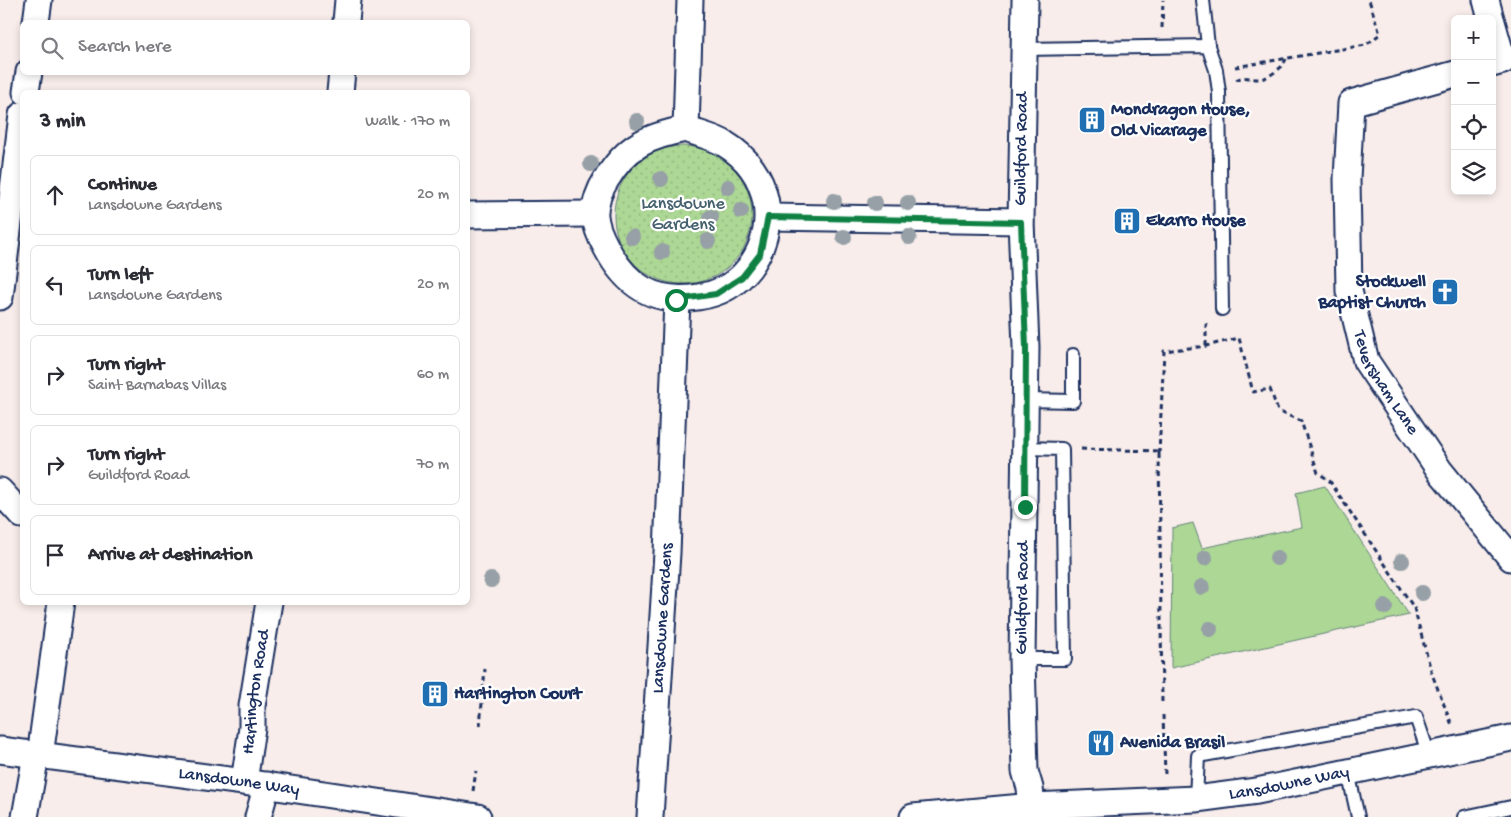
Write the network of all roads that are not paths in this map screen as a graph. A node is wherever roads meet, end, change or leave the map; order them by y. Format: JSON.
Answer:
{"nodes":[{"id":1,"x":39,"y":0,"type":"edge"},
{"id":2,"x":348,"y":0,"type":"edge"},
{"id":3,"x":690,"y":0,"type":"edge"},
{"id":4,"x":1025,"y":0,"type":"edge"},
{"id":5,"x":1203,"y":0,"type":"edge"},
{"id":6,"x":1486,"y":0,"type":"edge"},
{"id":7,"x":1490,"y":15,"type":"edge"},
{"id":8,"x":36,"y":20,"type":"edge"},
{"id":9,"x":346,"y":20,"type":"edge"},
{"id":10,"x":1496,"y":35,"type":"edge"},
{"id":11,"x":1208,"y":46,"type":"junction"},
{"id":12,"x":1024,"y":49,"type":"junction"},
{"id":13,"x":1496,"y":63,"type":"edge"},
{"id":14,"x":29,"y":75,"type":"edge"},
{"id":15,"x":342,"y":75,"type":"edge"},
{"id":16,"x":1451,"y":75,"type":"edge"},
{"id":17,"x":26,"y":90,"type":"edge"},
{"id":18,"x":340,"y":90,"type":"edge"},
{"id":19,"x":20,"y":125,"type":"edge"},
{"id":20,"x":686,"y":130,"type":"junction"},
{"id":21,"x":13,"y":159,"type":"edge"},
{"id":22,"x":594,"y":214,"type":"junction"},
{"id":23,"x":470,"y":215,"type":"edge"},
{"id":24,"x":768,"y":217,"type":"junction"},
{"id":25,"x":1021,"y":222,"type":"junction"},
{"id":26,"x":0,"y":298,"type":"edge"},
{"id":27,"x":676,"y":300,"type":"junction"},
{"id":28,"x":1222,"y":309,"type":"dead end"},
{"id":29,"x":1073,"y":355,"type":"dead end"},
{"id":30,"x":1026,"y":400,"type":"junction"},
{"id":31,"x":1026,"y":448,"type":"junction"},
{"id":32,"x":0,"y":490,"type":"edge"},
{"id":33,"x":20,"y":513,"type":"edge"},
{"id":34,"x":1511,"y":558,"type":"edge"},
{"id":35,"x":61,"y":605,"type":"edge"},
{"id":36,"x":269,"y":605,"type":"edge"},
{"id":37,"x":1022,"y":659,"type":"junction"},
{"id":38,"x":1511,"y":738,"type":"edge"},
{"id":39,"x":0,"y":750,"type":"edge"},
{"id":40,"x":38,"y":755,"type":"junction"},
{"id":41,"x":1429,"y":756,"type":"junction"},
{"id":42,"x":1348,"y":772,"type":"junction"},
{"id":43,"x":255,"y":784,"type":"junction"},
{"id":44,"x":1196,"y":799,"type":"junction"},
{"id":45,"x":1032,"y":806,"type":"junction"},
{"id":46,"x":1511,"y":807,"type":"edge"},
{"id":47,"x":1077,"y":810,"type":"edge"},
{"id":48,"x":24,"y":817,"type":"edge"},
{"id":49,"x":258,"y":817,"type":"edge"},
{"id":50,"x":478,"y":817,"type":"edge"},
{"id":51,"x":650,"y":817,"type":"edge"},
{"id":52,"x":913,"y":817,"type":"edge"},
{"id":53,"x":1358,"y":817,"type":"edge"},
{"id":54,"x":1464,"y":817,"type":"edge"}],
"edges":[{"from":1,"to":8,"type":"street"},
{"from":2,"to":9,"type":"street"},
{"from":3,"to":20,"type":"street"},
{"from":4,"to":12,"type":"street","name":"Guildford Road"},
{"from":5,"to":11,"type":"lane"},
{"from":6,"to":7,"type":"street"},
{"from":10,"to":13,"type":"street"},
{"from":11,"to":12,"type":"lane"},
{"from":11,"to":28,"type":"lane"},
{"from":12,"to":25,"type":"street","name":"Guildford Road"},
{"from":14,"to":17,"type":"street"},
{"from":15,"to":18,"type":"street"},
{"from":16,"to":34,"type":"street","name":"Teversham Lane"},
{"from":19,"to":21,"type":"street"},
{"from":20,"to":22,"type":"street"},
{"from":20,"to":24,"type":"street"},
{"from":21,"to":26,"type":"street"},
{"from":22,"to":23,"type":"street"},
{"from":22,"to":27,"type":"street"},
{"from":24,"to":25,"type":"street"},
{"from":24,"to":27,"type":"street"},
{"from":25,"to":30,"type":"street","name":"Guildford Road"},
{"from":27,"to":51,"type":"street","name":"Lansdowne Gardens"},
{"from":29,"to":30,"type":"lane"},
{"from":30,"to":31,"type":"street","name":"Guildford Road"},
{"from":31,"to":37,"type":"street","name":"Guildford Road"},
{"from":31,"to":37,"type":"lane"},
{"from":32,"to":33,"type":"street"},
{"from":35,"to":40,"type":"street"},
{"from":36,"to":43,"type":"street","name":"Hartington Road"},
{"from":37,"to":45,"type":"street","name":"Guildford Road"},
{"from":38,"to":41,"type":"street","name":"Lansdowne Way"},
{"from":39,"to":40,"type":"street","name":"Lansdowne Way"},
{"from":40,"to":43,"type":"street","name":"Lansdowne Way"},
{"from":40,"to":48,"type":"street"},
{"from":41,"to":42,"type":"street","name":"Lansdowne Way"},
{"from":41,"to":44,"type":"lane"},
{"from":42,"to":44,"type":"street","name":"Lansdowne Way"},
{"from":42,"to":53,"type":"lane"},
{"from":43,"to":49,"type":"street","name":"Hartington Road"},
{"from":43,"to":50,"type":"street","name":"Lansdowne Way"},
{"from":44,"to":47,"type":"street","name":"Lansdowne Way"},
{"from":45,"to":47,"type":"street","name":"Lansdowne Way"},
{"from":45,"to":52,"type":"street","name":"Lansdowne Way"},
{"from":46,"to":54,"type":"lane"}]}
